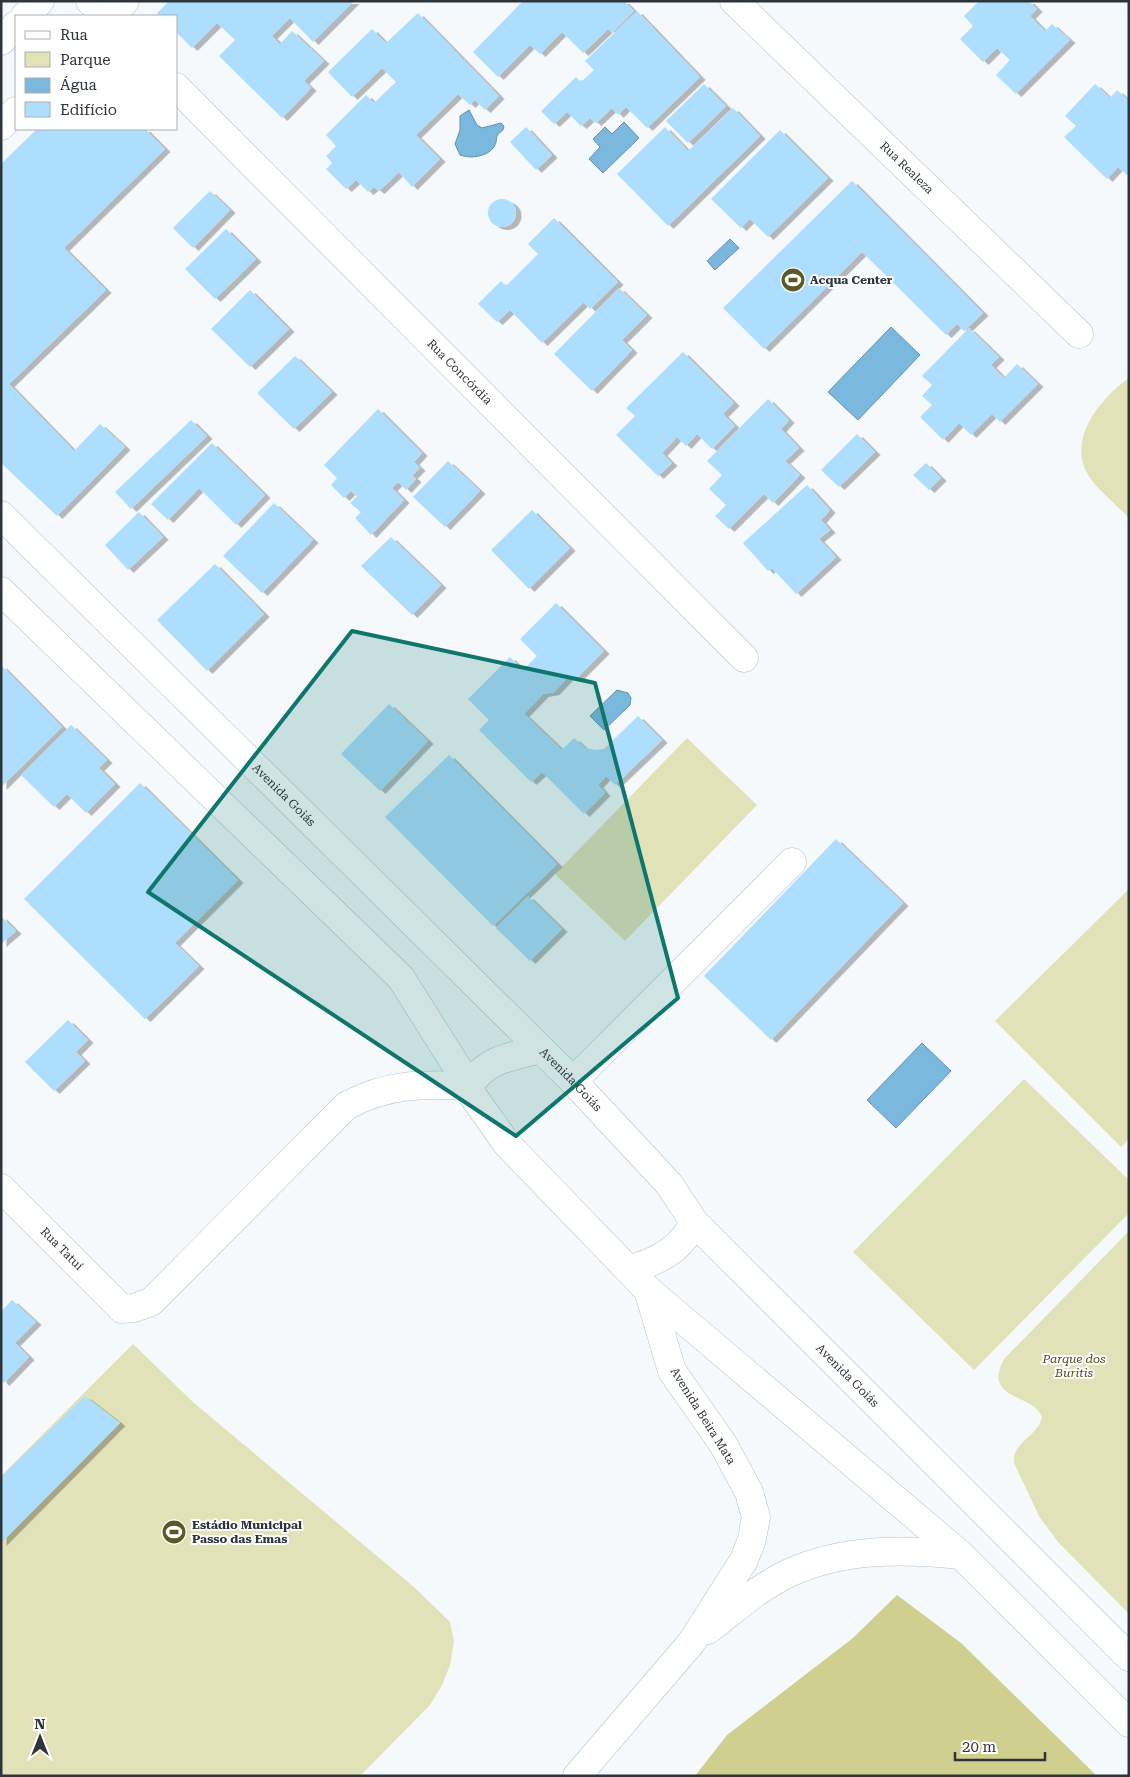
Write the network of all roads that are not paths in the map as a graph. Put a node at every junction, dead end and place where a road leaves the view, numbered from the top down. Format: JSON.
{"nodes":[{"id":1,"x":40,"y":1,"type":"edge"},
{"id":2,"x":90,"y":1,"type":"edge"},
{"id":3,"x":125,"y":1,"type":"edge"},
{"id":4,"x":734,"y":1,"type":"edge"},
{"id":5,"x":26,"y":15,"type":"edge"},
{"id":6,"x":105,"y":15,"type":"edge"},
{"id":7,"x":111,"y":15,"type":"edge"},
{"id":8,"x":15,"y":27,"type":"edge"},
{"id":9,"x":1,"y":41,"type":"edge"},
{"id":10,"x":178,"y":89,"type":"edge"},
{"id":11,"x":15,"y":112,"type":"edge"},
{"id":12,"x":1,"y":126,"type":"edge"},
{"id":13,"x":1079,"y":334,"type":"dead end"},
{"id":14,"x":1,"y":515,"type":"edge"},
{"id":15,"x":1,"y":591,"type":"edge"},
{"id":16,"x":744,"y":658,"type":"dead end"},
{"id":17,"x":792,"y":862,"type":"dead end"},
{"id":18,"x":541,"y":1049,"type":"junction"},
{"id":19,"x":573,"y":1081,"type":"junction"},
{"id":20,"x":469,"y":1086,"type":"junction"},
{"id":21,"x":1,"y":1188,"type":"edge"},
{"id":22,"x":694,"y":1222,"type":"junction"},
{"id":23,"x":630,"y":1269,"type":"junction"},
{"id":24,"x":648,"y":1290,"type":"junction"},
{"id":25,"x":961,"y":1555,"type":"junction"},
{"id":26,"x":691,"y":1643,"type":"junction"},
{"id":27,"x":1129,"y":1656,"type":"edge"},
{"id":28,"x":1129,"y":1723,"type":"edge"},
{"id":29,"x":576,"y":1776,"type":"edge"}],
"edges":[{"from":1,"to":5,"type":"main road"},
{"from":2,"to":6,"type":"main road"},
{"from":3,"to":7,"type":"main road"},
{"from":4,"to":13,"type":"main road","name":"Rua Realeza"},
{"from":8,"to":9,"type":"main road"},
{"from":10,"to":16,"type":"main road","name":"Rua Concórdia"},
{"from":11,"to":12,"type":"main road"},
{"from":14,"to":18,"type":"main road","name":"Avenida Goiás"},
{"from":15,"to":20,"type":"main road"},
{"from":17,"to":19,"type":"main road"},
{"from":18,"to":19,"type":"main road","name":"Avenida Goiás"},
{"from":18,"to":20,"type":"main road"},
{"from":19,"to":22,"type":"main road","name":"Avenida Goiás"},
{"from":20,"to":21,"type":"main road","name":"Rua Tatuí"},
{"from":20,"to":23,"type":"main road"},
{"from":22,"to":23,"type":"main road"},
{"from":22,"to":27,"type":"main road","name":"Avenida Goiás"},
{"from":23,"to":24,"type":"main road"},
{"from":24,"to":25,"type":"main road"},
{"from":24,"to":26,"type":"main road","name":"Avenida Beira Mata"},
{"from":25,"to":26,"type":"main road","name":"Avenida Beira Mata"},
{"from":25,"to":28,"type":"main road"},
{"from":26,"to":29,"type":"main road","name":"Avenida Beira Mata"}]}
